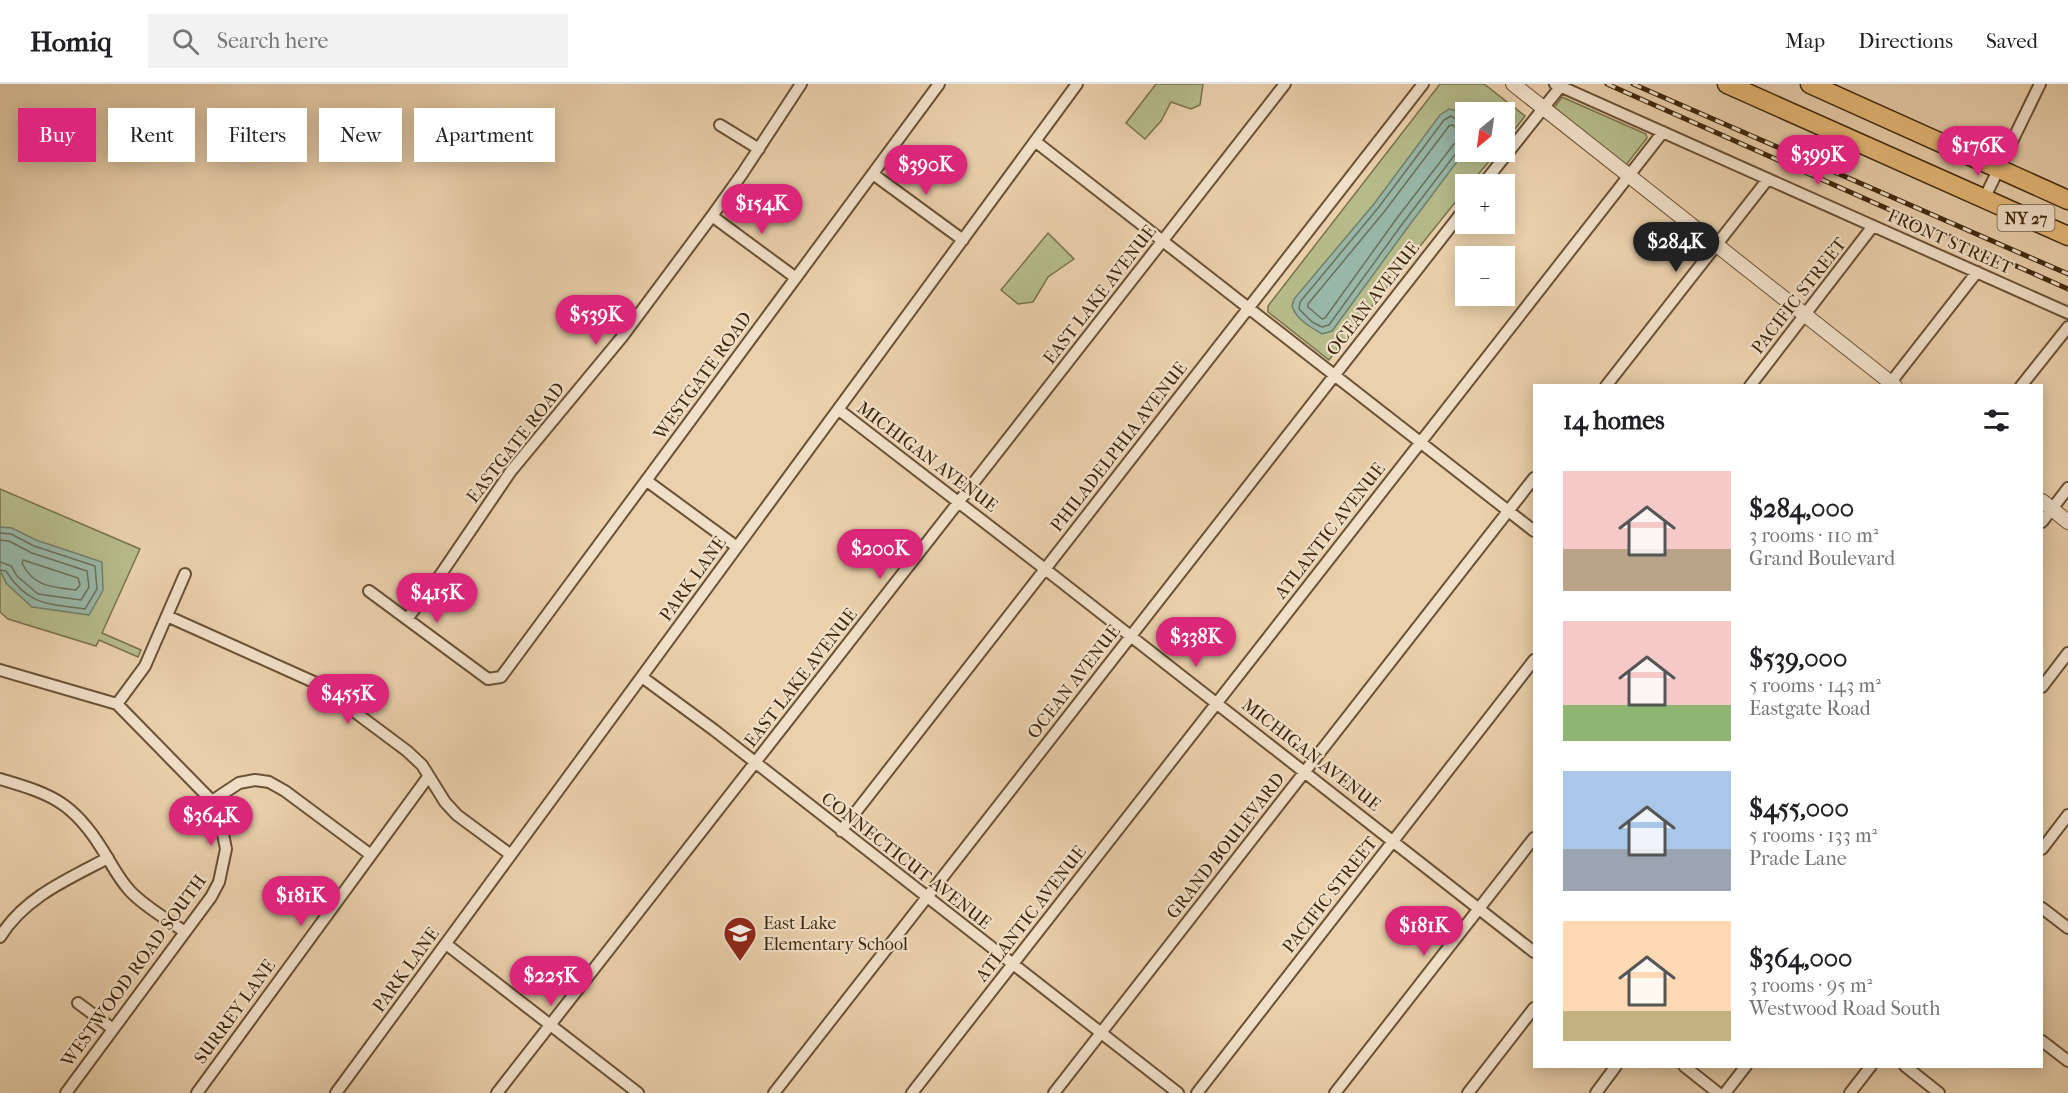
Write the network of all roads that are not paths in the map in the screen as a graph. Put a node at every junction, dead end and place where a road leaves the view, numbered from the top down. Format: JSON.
{"nodes":[{"id":1,"x":801,"y":84,"type":"edge"},
{"id":2,"x":939,"y":84,"type":"edge"},
{"id":3,"x":1077,"y":84,"type":"edge"},
{"id":4,"x":1285,"y":84,"type":"edge"},
{"id":5,"x":1423,"y":84,"type":"edge"},
{"id":6,"x":1513,"y":84,"type":"edge"},
{"id":7,"x":1728,"y":84,"type":"edge"},
{"id":8,"x":1735,"y":84,"type":"edge"},
{"id":9,"x":1810,"y":84,"type":"edge"},
{"id":10,"x":2040,"y":84,"type":"edge"},
{"id":11,"x":1558,"y":85,"type":"edge"},
{"id":12,"x":1751,"y":94,"type":"junction"},
{"id":13,"x":1543,"y":108,"type":"junction"},
{"id":14,"x":720,"y":125,"type":"dead end"},
{"id":15,"x":1663,"y":132,"type":"junction"},
{"id":16,"x":1036,"y":142,"type":"junction"},
{"id":17,"x":759,"y":149,"type":"junction"},
{"id":18,"x":1998,"y":168,"type":"junction"},
{"id":19,"x":873,"y":174,"type":"junction"},
{"id":20,"x":1491,"y":174,"type":"edge"},
{"id":21,"x":1629,"y":175,"type":"junction"},
{"id":22,"x":1768,"y":179,"type":"junction"},
{"id":23,"x":1984,"y":199,"type":"junction"},
{"id":24,"x":2068,"y":200,"type":"edge"},
{"id":25,"x":712,"y":216,"type":"junction"},
{"id":26,"x":1455,"y":221,"type":"edge"},
{"id":27,"x":1874,"y":226,"type":"junction"},
{"id":28,"x":2068,"y":237,"type":"edge"},
{"id":29,"x":963,"y":240,"type":"junction"},
{"id":30,"x":1163,"y":241,"type":"junction"},
{"id":31,"x":1716,"y":244,"type":"junction"},
{"id":32,"x":1977,"y":272,"type":"junction"},
{"id":33,"x":796,"y":278,"type":"junction"},
{"id":34,"x":1249,"y":307,"type":"junction"},
{"id":35,"x":2068,"y":313,"type":"edge"},
{"id":36,"x":1805,"y":315,"type":"junction"},
{"id":37,"x":2068,"y":327,"type":"edge"},
{"id":38,"x":1335,"y":375,"type":"junction"},
{"id":39,"x":1608,"y":384,"type":"edge"},
{"id":40,"x":1751,"y":384,"type":"edge"},
{"id":41,"x":1891,"y":384,"type":"edge"},
{"id":42,"x":2023,"y":384,"type":"edge"},
{"id":43,"x":838,"y":410,"type":"junction"},
{"id":44,"x":1421,"y":442,"type":"junction"},
{"id":45,"x":1533,"y":479,"type":"edge"},
{"id":46,"x":647,"y":481,"type":"junction"},
{"id":47,"x":2068,"y":488,"type":"edge"},
{"id":48,"x":959,"y":501,"type":"junction"},
{"id":49,"x":2047,"y":505,"type":"edge"},
{"id":50,"x":1509,"y":511,"type":"junction"},
{"id":51,"x":2068,"y":522,"type":"edge"},
{"id":52,"x":1533,"y":530,"type":"edge"},
{"id":53,"x":737,"y":547,"type":"junction"},
{"id":54,"x":1045,"y":569,"type":"junction"},
{"id":55,"x":185,"y":574,"type":"dead end"},
{"id":56,"x":369,"y":591,"type":"dead end"},
{"id":57,"x":167,"y":616,"type":"junction"},
{"id":58,"x":407,"y":619,"type":"junction"},
{"id":59,"x":1131,"y":636,"type":"junction"},
{"id":60,"x":2068,"y":652,"type":"edge"},
{"id":61,"x":1533,"y":661,"type":"edge"},
{"id":62,"x":0,"y":670,"type":"edge"},
{"id":63,"x":642,"y":677,"type":"junction"},
{"id":64,"x":2043,"y":686,"type":"edge"},
{"id":65,"x":1217,"y":703,"type":"junction"},
{"id":66,"x":117,"y":704,"type":"junction"},
{"id":67,"x":755,"y":763,"type":"junction"},
{"id":68,"x":1305,"y":772,"type":"junction"},
{"id":69,"x":428,"y":777,"type":"junction"},
{"id":70,"x":0,"y":779,"type":"edge"},
{"id":71,"x":212,"y":801,"type":"junction"},
{"id":72,"x":2068,"y":815,"type":"edge"},
{"id":73,"x":841,"y":831,"type":"junction"},
{"id":74,"x":1533,"y":839,"type":"edge"},
{"id":75,"x":1394,"y":841,"type":"junction"},
{"id":76,"x":2043,"y":848,"type":"edge"},
{"id":77,"x":371,"y":855,"type":"junction"},
{"id":78,"x":511,"y":855,"type":"junction"},
{"id":79,"x":108,"y":858,"type":"junction"},
{"id":80,"x":927,"y":898,"type":"junction"},
{"id":81,"x":1480,"y":908,"type":"junction"},
{"id":82,"x":2043,"y":909,"type":"edge"},
{"id":83,"x":2068,"y":928,"type":"edge"},
{"id":84,"x":185,"y":932,"type":"junction"},
{"id":85,"x":0,"y":937,"type":"edge"},
{"id":86,"x":446,"y":944,"type":"junction"},
{"id":87,"x":1533,"y":951,"type":"edge"},
{"id":88,"x":1012,"y":964,"type":"junction"},
{"id":89,"x":78,"y":1003,"type":"dead end"},
{"id":90,"x":1533,"y":1009,"type":"edge"},
{"id":91,"x":550,"y":1025,"type":"junction"},
{"id":92,"x":113,"y":1029,"type":"junction"},
{"id":93,"x":1101,"y":1033,"type":"junction"},
{"id":94,"x":2043,"y":1042,"type":"edge"},
{"id":95,"x":2068,"y":1061,"type":"edge"},
{"id":96,"x":1615,"y":1068,"type":"edge"},
{"id":97,"x":1687,"y":1068,"type":"edge"},
{"id":98,"x":1744,"y":1068,"type":"edge"},
{"id":99,"x":1869,"y":1068,"type":"edge"},
{"id":100,"x":1908,"y":1068,"type":"edge"},
{"id":101,"x":66,"y":1093,"type":"edge"},
{"id":102,"x":197,"y":1093,"type":"edge"},
{"id":103,"x":336,"y":1093,"type":"edge"},
{"id":104,"x":497,"y":1093,"type":"edge"},
{"id":105,"x":637,"y":1093,"type":"edge"},
{"id":106,"x":774,"y":1093,"type":"edge"},
{"id":107,"x":912,"y":1093,"type":"edge"},
{"id":108,"x":1054,"y":1093,"type":"edge"},
{"id":109,"x":1178,"y":1093,"type":"edge"},
{"id":110,"x":1197,"y":1093,"type":"edge"},
{"id":111,"x":1335,"y":1093,"type":"edge"},
{"id":112,"x":1468,"y":1093,"type":"edge"},
{"id":113,"x":1596,"y":1093,"type":"edge"},
{"id":114,"x":1718,"y":1093,"type":"edge"},
{"id":115,"x":1725,"y":1093,"type":"edge"},
{"id":116,"x":1850,"y":1093,"type":"edge"},
{"id":117,"x":1939,"y":1093,"type":"edge"}],
"edges":[{"from":1,"to":17,"type":"street","name":"EASTGATE ROAD"},
{"from":2,"to":19,"type":"street","name":"WESTGATE ROAD"},
{"from":3,"to":16,"type":"street","name":"PARK LANE"},
{"from":4,"to":30,"type":"street","name":"EAST LAKE AVENUE"},
{"from":5,"to":34,"type":"street","name":"PHILADELPHIA AVENUE"},
{"from":6,"to":13,"type":"street"},
{"from":7,"to":12,"type":"highway","number":"NY 27"},
{"from":8,"to":12,"type":"highway"},
{"from":9,"to":18,"type":"highway","number":"NY 27"},
{"from":10,"to":18,"type":"street"},
{"from":11,"to":13,"type":"street"},
{"from":11,"to":15,"type":"street","name":"FRONT STREET"},
{"from":12,"to":23,"type":"highway","number":"NY 27"},
{"from":13,"to":20,"type":"street"},
{"from":13,"to":21,"type":"street"},
{"from":14,"to":17,"type":"street"},
{"from":15,"to":21,"type":"street","name":"ATLANTIC AVENUE"},
{"from":15,"to":22,"type":"street","name":"FRONT STREET"},
{"from":16,"to":29,"type":"street","name":"PARK LANE"},
{"from":16,"to":30,"type":"street"},
{"from":17,"to":25,"type":"street","name":"EASTGATE ROAD"},
{"from":18,"to":23,"type":"street"},
{"from":18,"to":24,"type":"highway","number":"NY 27"},
{"from":19,"to":29,"type":"street"},
{"from":19,"to":33,"type":"street","name":"WESTGATE ROAD"},
{"from":21,"to":31,"type":"street"},
{"from":21,"to":44,"type":"street","name":"ATLANTIC AVENUE"},
{"from":22,"to":27,"type":"street","name":"FRONT STREET"},
{"from":22,"to":31,"type":"street"},
{"from":23,"to":28,"type":"highway","number":"NY 27"},
{"from":25,"to":33,"type":"street"},
{"from":25,"to":58,"type":"street","name":"EASTGATE ROAD"},
{"from":26,"to":38,"type":"street","name":"OCEAN AVENUE"},
{"from":27,"to":32,"type":"street","name":"FRONT STREET"},
{"from":27,"to":36,"type":"street","name":"PACIFIC STREET"},
{"from":29,"to":43,"type":"street","name":"PARK LANE"},
{"from":30,"to":34,"type":"street"},
{"from":30,"to":48,"type":"street","name":"EAST LAKE AVENUE"},
{"from":31,"to":36,"type":"street"},
{"from":31,"to":39,"type":"street"},
{"from":32,"to":35,"type":"street","name":"FRONT STREET"},
{"from":32,"to":41,"type":"street"},
{"from":33,"to":46,"type":"street","name":"WESTGATE ROAD"},
{"from":34,"to":38,"type":"street"},
{"from":34,"to":54,"type":"street","name":"PHILADELPHIA AVENUE"},
{"from":36,"to":40,"type":"street","name":"PACIFIC STREET"},
{"from":36,"to":41,"type":"street"},
{"from":37,"to":42,"type":"street"},
{"from":38,"to":44,"type":"street"},
{"from":38,"to":59,"type":"street","name":"OCEAN AVENUE"},
{"from":43,"to":48,"type":"street","name":"MICHIGAN AVENUE"},
{"from":43,"to":53,"type":"street","name":"PARK LANE"},
{"from":44,"to":50,"type":"street"},
{"from":44,"to":65,"type":"street","name":"ATLANTIC AVENUE"},
{"from":45,"to":50,"type":"street","name":"GRAND BOULEVARD"},
{"from":46,"to":53,"type":"street"},
{"from":46,"to":58,"type":"street","name":"WESTGATE ROAD"},
{"from":47,"to":49,"type":"street"},
{"from":48,"to":54,"type":"street","name":"MICHIGAN AVENUE"},
{"from":48,"to":67,"type":"street","name":"EAST LAKE AVENUE"},
{"from":49,"to":51,"type":"street"},
{"from":50,"to":52,"type":"street"},
{"from":50,"to":68,"type":"street","name":"GRAND BOULEVARD"},
{"from":53,"to":63,"type":"street","name":"PARK LANE"},
{"from":54,"to":59,"type":"street","name":"MICHIGAN AVENUE"},
{"from":54,"to":73,"type":"street","name":"PHILADELPHIA AVENUE"},
{"from":55,"to":57,"type":"street"},
{"from":56,"to":58,"type":"street"},
{"from":57,"to":66,"type":"street"},
{"from":57,"to":69,"type":"street"},
{"from":59,"to":65,"type":"street","name":"MICHIGAN AVENUE"},
{"from":59,"to":80,"type":"street","name":"OCEAN AVENUE"},
{"from":60,"to":64,"type":"street"},
{"from":61,"to":75,"type":"street","name":"PACIFIC STREET"},
{"from":62,"to":66,"type":"street","name":"WESTWOOD ROAD SOUTH"},
{"from":63,"to":67,"type":"street","name":"CONNECTICUT AVENUE"},
{"from":63,"to":78,"type":"street","name":"PARK LANE"},
{"from":65,"to":68,"type":"street","name":"MICHIGAN AVENUE"},
{"from":65,"to":88,"type":"street","name":"ATLANTIC AVENUE"},
{"from":66,"to":71,"type":"street","name":"WESTWOOD ROAD SOUTH"},
{"from":67,"to":73,"type":"street","name":"CONNECTICUT AVENUE"},
{"from":67,"to":91,"type":"street","name":"EAST LAKE AVENUE"},
{"from":68,"to":75,"type":"street","name":"MICHIGAN AVENUE"},
{"from":68,"to":93,"type":"street","name":"GRAND BOULEVARD"},
{"from":69,"to":77,"type":"street","name":"SURREY LANE"},
{"from":69,"to":78,"type":"street"},
{"from":70,"to":79,"type":"street"},
{"from":71,"to":77,"type":"street"},
{"from":71,"to":84,"type":"street","name":"WESTWOOD ROAD SOUTH"},
{"from":72,"to":76,"type":"street"},
{"from":73,"to":80,"type":"street","name":"CONNECTICUT AVENUE"},
{"from":74,"to":81,"type":"street"},
{"from":75,"to":81,"type":"street","name":"MICHIGAN AVENUE"},
{"from":75,"to":110,"type":"street","name":"PACIFIC STREET"},
{"from":77,"to":102,"type":"street","name":"SURREY LANE"},
{"from":78,"to":86,"type":"street","name":"PARK LANE"},
{"from":79,"to":84,"type":"street"},
{"from":79,"to":85,"type":"street"},
{"from":80,"to":88,"type":"street","name":"CONNECTICUT AVENUE"},
{"from":80,"to":106,"type":"street","name":"OCEAN AVENUE"},
{"from":81,"to":87,"type":"street","name":"MICHIGAN AVENUE"},
{"from":81,"to":111,"type":"street"},
{"from":82,"to":83,"type":"street"},
{"from":84,"to":92,"type":"street","name":"WESTWOOD ROAD SOUTH"},
{"from":86,"to":91,"type":"street"},
{"from":86,"to":103,"type":"street","name":"PARK LANE"},
{"from":88,"to":93,"type":"street","name":"CONNECTICUT AVENUE"},
{"from":88,"to":107,"type":"street","name":"ATLANTIC AVENUE"},
{"from":89,"to":92,"type":"street"},
{"from":90,"to":112,"type":"street"},
{"from":91,"to":104,"type":"street","name":"EAST LAKE AVENUE"},
{"from":91,"to":105,"type":"street"},
{"from":92,"to":101,"type":"street","name":"WESTWOOD ROAD SOUTH"},
{"from":93,"to":108,"type":"street","name":"GRAND BOULEVARD"},
{"from":93,"to":109,"type":"street","name":"CONNECTICUT AVENUE"},
{"from":94,"to":95,"type":"street"},
{"from":96,"to":113,"type":"street"},
{"from":97,"to":114,"type":"street"},
{"from":98,"to":115,"type":"street"},
{"from":99,"to":116,"type":"street"},
{"from":100,"to":117,"type":"street"}]}
